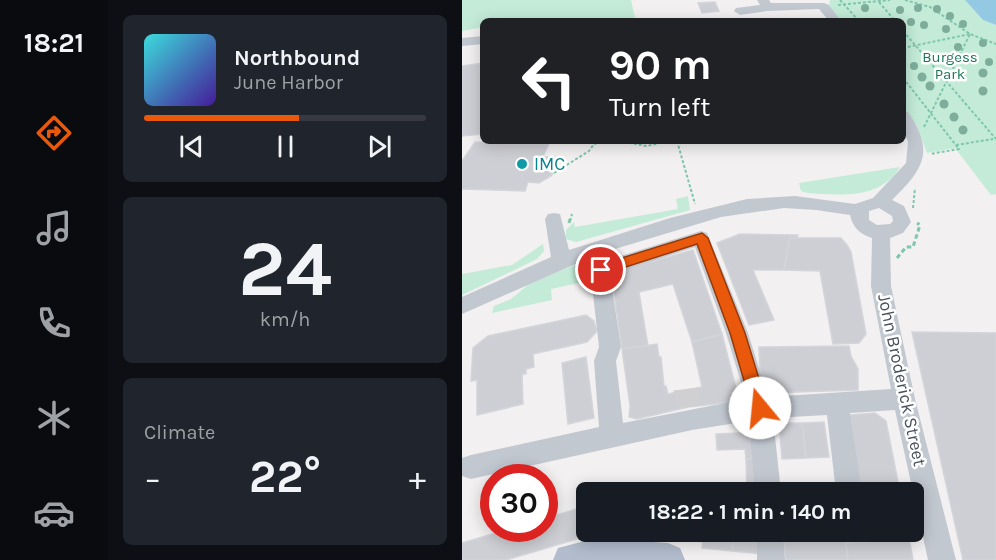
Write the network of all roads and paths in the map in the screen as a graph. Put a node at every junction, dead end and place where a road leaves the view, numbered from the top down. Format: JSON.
{"nodes":[{"id":1,"x":840,"y":0,"type":"edge"},
{"id":2,"x":890,"y":0,"type":"edge"},
{"id":3,"x":905,"y":0,"type":"edge"},
{"id":4,"x":878,"y":1,"type":"edge"},
{"id":5,"x":926,"y":1,"type":"edge"},
{"id":6,"x":765,"y":4,"type":"edge"},
{"id":7,"x":847,"y":5,"type":"junction"},
{"id":8,"x":825,"y":7,"type":"junction"},
{"id":9,"x":930,"y":7,"type":"junction"},
{"id":10,"x":740,"y":11,"type":"dead end"},
{"id":11,"x":834,"y":18,"type":"edge"},
{"id":12,"x":857,"y":18,"type":"edge"},
{"id":13,"x":892,"y":18,"type":"edge"},
{"id":14,"x":906,"y":34,"type":"edge"},
{"id":15,"x":970,"y":34,"type":"junction"},
{"id":16,"x":480,"y":40,"type":"edge"},
{"id":17,"x":462,"y":42,"type":"edge"},
{"id":18,"x":996,"y":44,"type":"edge"},
{"id":19,"x":915,"y":45,"type":"junction"},
{"id":20,"x":906,"y":47,"type":"edge"},
{"id":21,"x":906,"y":82,"type":"edge"},
{"id":22,"x":946,"y":83,"type":"junction"},
{"id":23,"x":931,"y":114,"type":"junction"},
{"id":24,"x":906,"y":120,"type":"edge"},
{"id":25,"x":917,"y":139,"type":"junction"},
{"id":26,"x":995,"y":139,"type":"edge"},
{"id":27,"x":594,"y":144,"type":"edge"},
{"id":28,"x":636,"y":144,"type":"edge"},
{"id":29,"x":655,"y":144,"type":"edge"},
{"id":30,"x":678,"y":144,"type":"edge"},
{"id":31,"x":956,"y":145,"type":"junction"},
{"id":32,"x":924,"y":155,"type":"dead end"},
{"id":33,"x":554,"y":172,"type":"dead end"},
{"id":34,"x":911,"y":182,"type":"junction"},
{"id":35,"x":879,"y":202,"type":"junction"},
{"id":36,"x":859,"y":211,"type":"junction"},
{"id":37,"x":899,"y":212,"type":"junction"},
{"id":38,"x":699,"y":217,"type":"junction"},
{"id":39,"x":554,"y":219,"type":"dead end"},
{"id":40,"x":881,"y":233,"type":"junction"},
{"id":41,"x":917,"y":233,"type":"dead end"},
{"id":42,"x":596,"y":247,"type":"junction"},
{"id":43,"x":561,"y":260,"type":"junction"},
{"id":44,"x":601,"y":270,"type":"junction"},
{"id":45,"x":462,"y":306,"type":"edge"},
{"id":46,"x":904,"y":399,"type":"junction"},
{"id":47,"x":837,"y":402,"type":"junction"},
{"id":48,"x":760,"y":408,"type":"junction"},
{"id":49,"x":612,"y":436,"type":"junction"},
{"id":50,"x":471,"y":466,"type":"dead end"},
{"id":51,"x":767,"y":482,"type":"edge"},
{"id":52,"x":848,"y":482,"type":"edge"},
{"id":53,"x":770,"y":542,"type":"edge"},
{"id":54,"x":570,"y":560,"type":"edge"},
{"id":55,"x":668,"y":560,"type":"edge"},
{"id":56,"x":771,"y":560,"type":"edge"},
{"id":57,"x":942,"y":560,"type":"edge"}],
"edges":[{"from":1,"to":7,"type":"path"},
{"from":2,"to":4,"type":"path"},
{"from":3,"to":9,"type":"path"},
{"from":4,"to":7,"type":"path"},
{"from":4,"to":13,"type":"path"},
{"from":5,"to":9,"type":"path"},
{"from":6,"to":8,"type":"street"},
{"from":6,"to":10,"type":"street"},
{"from":7,"to":8,"type":"path"},
{"from":7,"to":12,"type":"path"},
{"from":8,"to":11,"type":"street"},
{"from":9,"to":15,"type":"path"},
{"from":14,"to":19,"type":"path"},
{"from":15,"to":18,"type":"path"},
{"from":15,"to":19,"type":"path"},
{"from":15,"to":22,"type":"path"},
{"from":16,"to":17,"type":"street"},
{"from":19,"to":20,"type":"path"},
{"from":19,"to":22,"type":"path"},
{"from":21,"to":23,"type":"path"},
{"from":22,"to":23,"type":"path"},
{"from":22,"to":26,"type":"path"},
{"from":23,"to":25,"type":"path"},
{"from":23,"to":31,"type":"path"},
{"from":24,"to":25,"type":"street"},
{"from":25,"to":34,"type":"street"},
{"from":26,"to":31,"type":"path"},
{"from":27,"to":33,"type":"path"},
{"from":28,"to":29,"type":"path"},
{"from":30,"to":38,"type":"path"},
{"from":31,"to":32,"type":"path"},
{"from":34,"to":35,"type":"street"},
{"from":34,"to":37,"type":"street"},
{"from":34,"to":41,"type":"path"},
{"from":35,"to":36,"type":"street"},
{"from":35,"to":37,"type":"street"},
{"from":36,"to":38,"type":"street"},
{"from":36,"to":40,"type":"street"},
{"from":37,"to":40,"type":"street"},
{"from":38,"to":42,"type":"street"},
{"from":39,"to":43,"type":"street"},
{"from":40,"to":46,"type":"street","name":"John Broderick Street"},
{"from":42,"to":43,"type":"street"},
{"from":42,"to":44,"type":"street"},
{"from":43,"to":45,"type":"street"},
{"from":44,"to":48,"type":"street"},
{"from":44,"to":49,"type":"street"},
{"from":46,"to":47,"type":"street"},
{"from":46,"to":57,"type":"street","name":"John Broderick Street"},
{"from":47,"to":48,"type":"street"},
{"from":47,"to":52,"type":"street"},
{"from":48,"to":49,"type":"street"},
{"from":48,"to":51,"type":"street"},
{"from":49,"to":50,"type":"street"},
{"from":53,"to":56,"type":"street"},
{"from":54,"to":55,"type":"main road"}]}
